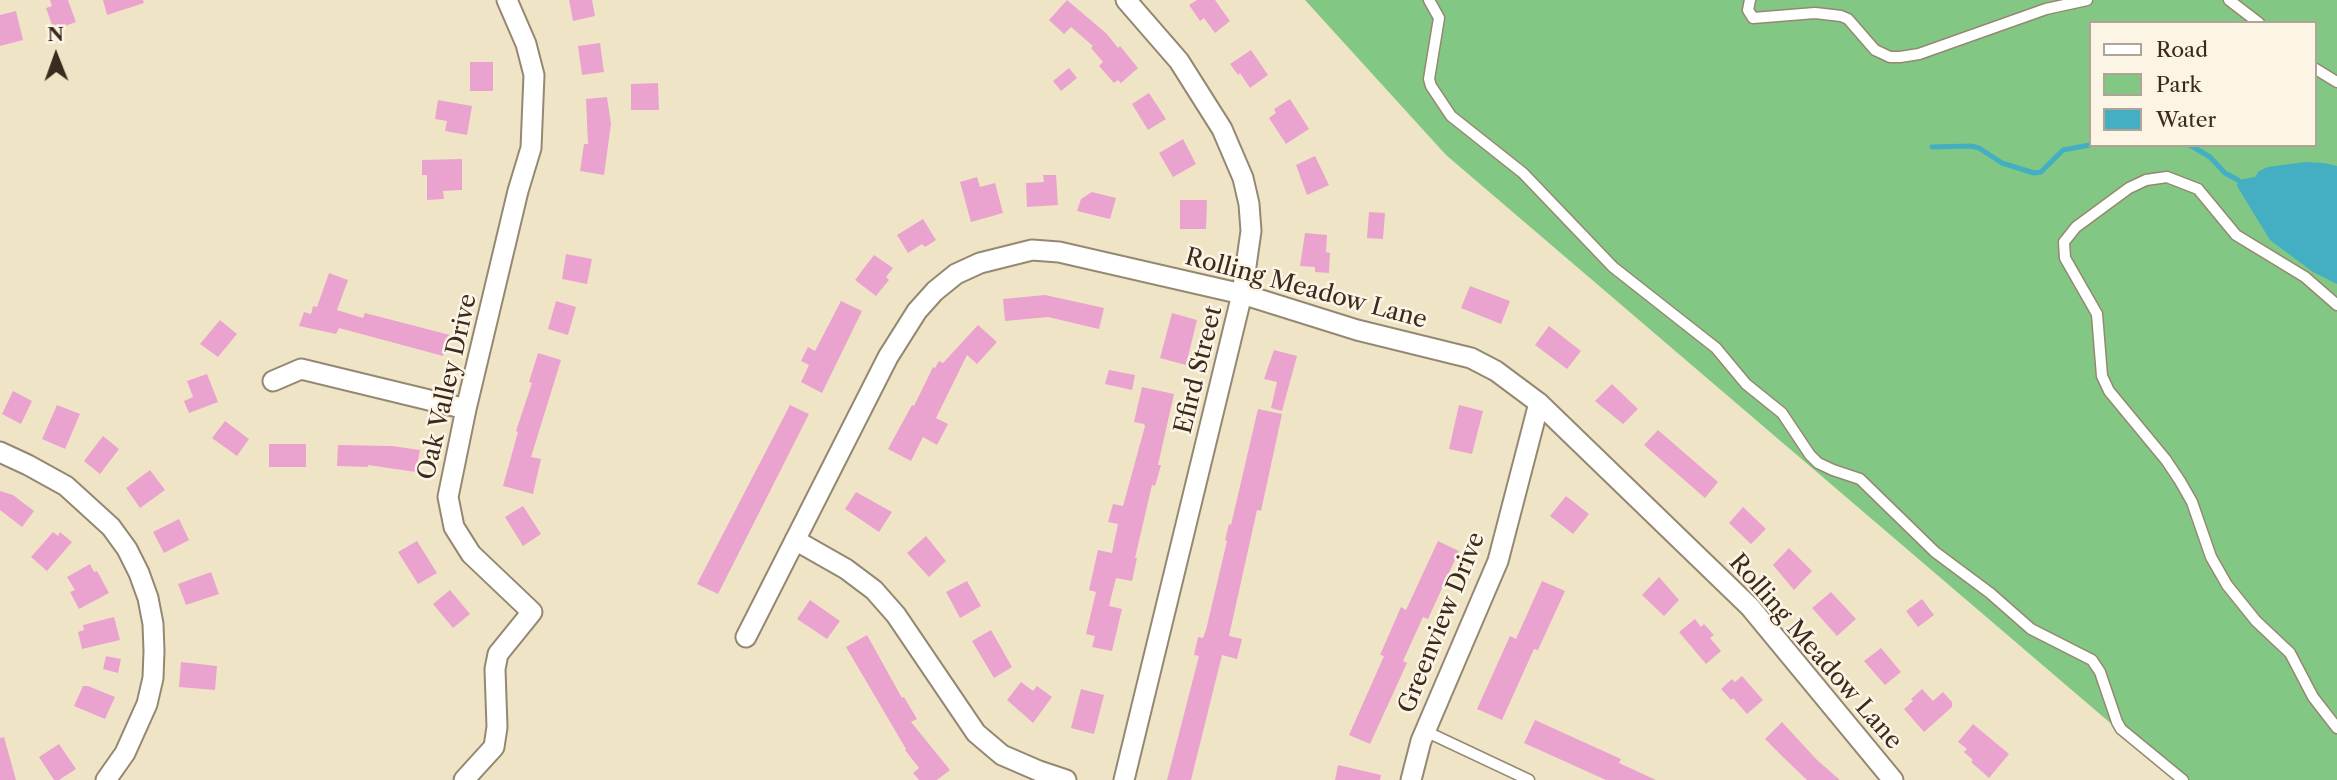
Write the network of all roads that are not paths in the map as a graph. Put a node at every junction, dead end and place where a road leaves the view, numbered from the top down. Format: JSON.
{"nodes":[{"id":1,"x":507,"y":0,"type":"edge"},
{"id":2,"x":1126,"y":0,"type":"edge"},
{"id":3,"x":1429,"y":0,"type":"edge"},
{"id":4,"x":1750,"y":0,"type":"edge"},
{"id":5,"x":2087,"y":0,"type":"edge"},
{"id":6,"x":2230,"y":0,"type":"edge"},
{"id":7,"x":2256,"y":21,"type":"edge"},
{"id":8,"x":2316,"y":69,"type":"edge"},
{"id":9,"x":2337,"y":82,"type":"edge"},
{"id":10,"x":1242,"y":294,"type":"junction"},
{"id":11,"x":2337,"y":305,"type":"edge"},
{"id":12,"x":273,"y":381,"type":"dead end"},
{"id":13,"x":1539,"y":403,"type":"junction"},
{"id":14,"x":466,"y":409,"type":"junction"},
{"id":15,"x":0,"y":452,"type":"edge"},
{"id":16,"x":795,"y":540,"type":"junction"},
{"id":17,"x":746,"y":637,"type":"dead end"},
{"id":18,"x":2337,"y":728,"type":"edge"},
{"id":19,"x":1425,"y":731,"type":"junction"},
{"id":20,"x":106,"y":780,"type":"edge"},
{"id":21,"x":464,"y":780,"type":"edge"},
{"id":22,"x":1066,"y":780,"type":"edge"},
{"id":23,"x":1124,"y":780,"type":"edge"},
{"id":24,"x":1411,"y":780,"type":"edge"},
{"id":25,"x":1530,"y":780,"type":"edge"},
{"id":26,"x":1893,"y":780,"type":"edge"},
{"id":27,"x":2183,"y":780,"type":"edge"}],
"edges":[{"from":1,"to":14,"type":"street","name":"Oak Valley Drive"},
{"from":2,"to":10,"type":"street","name":"Efird Street"},
{"from":3,"to":27,"type":"lane"},
{"from":4,"to":5,"type":"lane"},
{"from":6,"to":7,"type":"lane"},
{"from":8,"to":9,"type":"lane"},
{"from":10,"to":13,"type":"street","name":"Rolling Meadow Lane"},
{"from":10,"to":16,"type":"street","name":"Rolling Meadow Lane"},
{"from":10,"to":23,"type":"street","name":"Efird Street"},
{"from":11,"to":18,"type":"lane"},
{"from":12,"to":14,"type":"street"},
{"from":13,"to":19,"type":"street","name":"Greenview Drive"},
{"from":13,"to":26,"type":"street","name":"Rolling Meadow Lane"},
{"from":14,"to":21,"type":"street","name":"Oak Valley Drive"},
{"from":15,"to":20,"type":"street"},
{"from":16,"to":17,"type":"street","name":"Rolling Meadow Lane"},
{"from":16,"to":22,"type":"street"},
{"from":19,"to":24,"type":"street","name":"Greenview Drive"},
{"from":19,"to":25,"type":"lane"}]}
